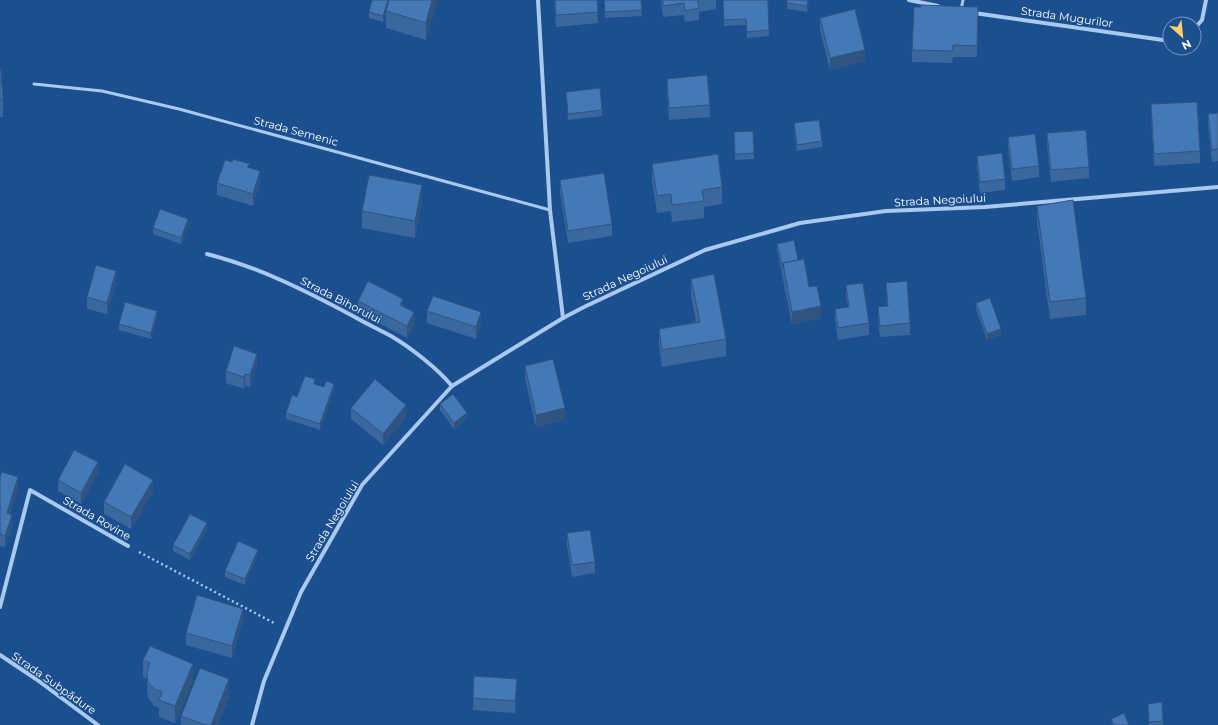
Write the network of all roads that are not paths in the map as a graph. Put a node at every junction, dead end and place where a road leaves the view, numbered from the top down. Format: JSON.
{"nodes":[{"id":1,"x":538,"y":0,"type":"edge"},
{"id":2,"x":909,"y":0,"type":"edge"},
{"id":3,"x":963,"y":0,"type":"edge"},
{"id":4,"x":1206,"y":0,"type":"edge"},
{"id":5,"x":946,"y":8,"type":"edge"},
{"id":6,"x":954,"y":10,"type":"edge"},
{"id":7,"x":961,"y":11,"type":"junction"},
{"id":8,"x":1202,"y":20,"type":"edge"},
{"id":9,"x":1162,"y":40,"type":"edge"},
{"id":10,"x":34,"y":84,"type":"dead end"},
{"id":11,"x":1218,"y":187,"type":"edge"},
{"id":12,"x":550,"y":210,"type":"junction"},
{"id":13,"x":207,"y":254,"type":"dead end"},
{"id":14,"x":562,"y":318,"type":"junction"},
{"id":15,"x":452,"y":386,"type":"junction"},
{"id":16,"x":128,"y":546,"type":"road end"},
{"id":17,"x":0,"y":607,"type":"edge"},
{"id":18,"x":0,"y":655,"type":"edge"},
{"id":19,"x":98,"y":725,"type":"edge"},
{"id":20,"x":252,"y":725,"type":"edge"}],
"edges":[{"from":1,"to":12,"type":"street"},
{"from":2,"to":5,"type":"street"},
{"from":3,"to":7,"type":"lane"},
{"from":4,"to":8,"type":"street"},
{"from":6,"to":7,"type":"street","name":"Strada Mugurilor"},
{"from":7,"to":9,"type":"street","name":"Strada Mugurilor"},
{"from":10,"to":12,"type":"lane","name":"Strada Semenic"},
{"from":11,"to":14,"type":"street","name":"Strada Negoiului"},
{"from":12,"to":14,"type":"street"},
{"from":13,"to":15,"type":"street","name":"Strada Bihorului"},
{"from":14,"to":15,"type":"street","name":"Strada Negoiului"},
{"from":15,"to":20,"type":"street","name":"Strada Negoiului"},
{"from":16,"to":17,"type":"street","name":"Strada Rovine"},
{"from":18,"to":19,"type":"street","name":"Strada Subpădure"}]}
